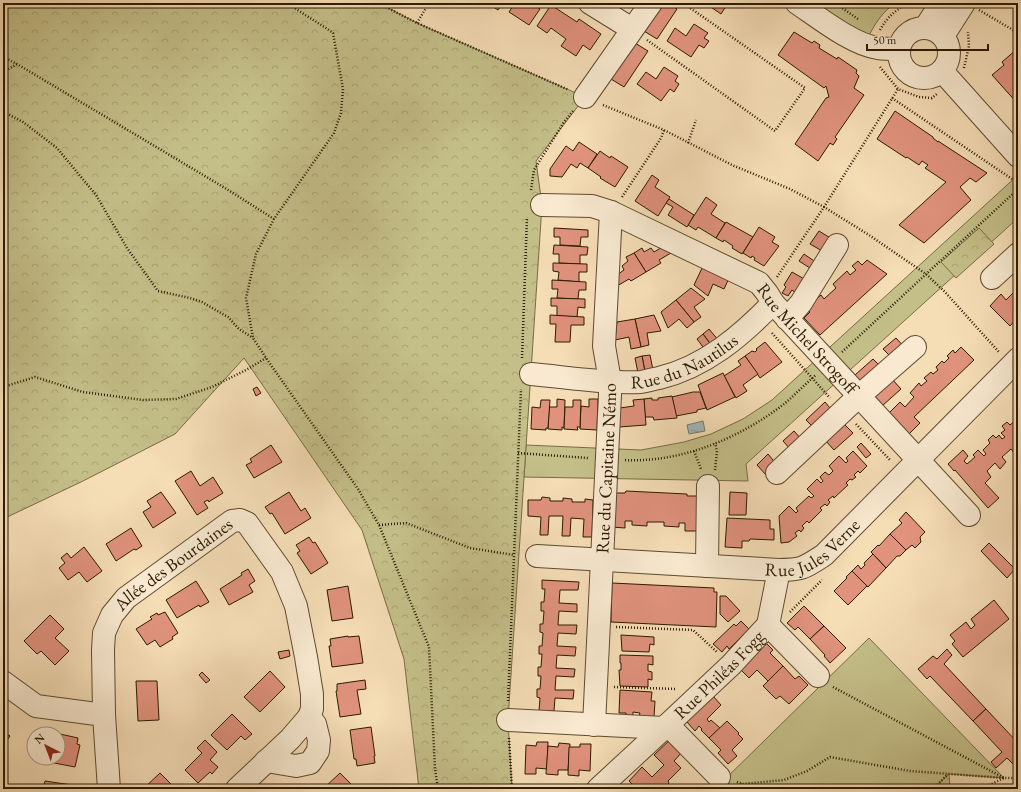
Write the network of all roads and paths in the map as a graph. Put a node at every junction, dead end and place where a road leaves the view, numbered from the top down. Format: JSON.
{"nodes":[{"id":1,"x":288,"y":3,"type":"edge"},
{"id":2,"x":378,"y":3,"type":"edge"},
{"id":3,"x":429,"y":3,"type":"edge"},
{"id":4,"x":590,"y":3,"type":"edge"},
{"id":5,"x":651,"y":3,"type":"edge"},
{"id":6,"x":683,"y":3,"type":"edge"},
{"id":7,"x":797,"y":3,"type":"edge"},
{"id":8,"x":908,"y":3,"type":"edge"},
{"id":9,"x":941,"y":3,"type":"edge"},
{"id":10,"x":969,"y":5,"type":"edge"},
{"id":11,"x":417,"y":23,"type":"junction"},
{"id":12,"x":632,"y":30,"type":"junction"},
{"id":13,"x":934,"y":32,"type":"junction"},
{"id":14,"x":1018,"y":33,"type":"edge"},
{"id":15,"x":878,"y":48,"type":"junction"},
{"id":16,"x":899,"y":49,"type":"junction"},
{"id":17,"x":3,"y":57,"type":"edge"},
{"id":18,"x":17,"y":64,"type":"junction"},
{"id":19,"x":942,"y":71,"type":"junction"},
{"id":20,"x":3,"y":79,"type":"edge"},
{"id":21,"x":898,"y":89,"type":"dead end"},
{"id":22,"x":585,"y":97,"type":"junction"},
{"id":23,"x":892,"y":98,"type":"junction"},
{"id":24,"x":3,"y":109,"type":"edge"},
{"id":25,"x":696,"y":120,"type":"dead end"},
{"id":26,"x":664,"y":130,"type":"junction"},
{"id":27,"x":688,"y":143,"type":"junction"},
{"id":28,"x":1018,"y":156,"type":"edge"},
{"id":29,"x":1018,"y":184,"type":"edge"},
{"id":30,"x":533,"y":203,"type":"junction"},
{"id":31,"x":824,"y":207,"type":"junction"},
{"id":32,"x":611,"y":212,"type":"junction"},
{"id":33,"x":274,"y":219,"type":"junction"},
{"id":34,"x":837,"y":245,"type":"dead end"},
{"id":35,"x":1018,"y":254,"type":"edge"},
{"id":36,"x":992,"y":278,"type":"dead end"},
{"id":37,"x":770,"y":298,"type":"junction"},
{"id":38,"x":787,"y":319,"type":"junction"},
{"id":39,"x":253,"y":338,"type":"junction"},
{"id":40,"x":915,"y":348,"type":"dead end"},
{"id":41,"x":266,"y":358,"type":"junction"},
{"id":42,"x":1015,"y":362,"type":"edge"},
{"id":43,"x":525,"y":372,"type":"junction"},
{"id":44,"x":610,"y":381,"type":"junction"},
{"id":45,"x":3,"y":387,"type":"edge"},
{"id":46,"x":859,"y":396,"type":"junction"},
{"id":47,"x":715,"y":443,"type":"dead end"},
{"id":48,"x":518,"y":453,"type":"junction"},
{"id":49,"x":607,"y":459,"type":"junction"},
{"id":50,"x":917,"y":460,"type":"junction"},
{"id":51,"x":777,"y":473,"type":"dead end"},
{"id":52,"x":708,"y":486,"type":"joint"},
{"id":53,"x":969,"y":515,"type":"dead end"},
{"id":54,"x":379,"y":525,"type":"junction"},
{"id":55,"x":514,"y":555,"type":"junction"},
{"id":56,"x":537,"y":556,"type":"dead end"},
{"id":57,"x":602,"y":560,"type":"junction"},
{"id":58,"x":707,"y":566,"type":"junction"},
{"id":59,"x":778,"y":570,"type":"junction"},
{"id":60,"x":768,"y":625,"type":"junction"},
{"id":61,"x":598,"y":626,"type":"junction"},
{"id":62,"x":731,"y":665,"type":"junction"},
{"id":63,"x":818,"y":676,"type":"joint"},
{"id":64,"x":3,"y":682,"type":"edge"},
{"id":65,"x":595,"y":687,"type":"junction"},
{"id":66,"x":691,"y":702,"type":"junction"},
{"id":67,"x":104,"y":715,"type":"junction"},
{"id":68,"x":309,"y":717,"type":"junction"},
{"id":69,"x":508,"y":720,"type":"junction"},
{"id":70,"x":594,"y":725,"type":"junction"},
{"id":71,"x":666,"y":727,"type":"junction"},
{"id":72,"x":266,"y":761,"type":"junction"},
{"id":73,"x":949,"y":774,"type":"junction"},
{"id":74,"x":1018,"y":776,"type":"edge"},
{"id":75,"x":719,"y":777,"type":"joint"},
{"id":76,"x":1004,"y":778,"type":"junction"},
{"id":77,"x":743,"y":784,"type":"junction"},
{"id":78,"x":110,"y":789,"type":"edge"},
{"id":79,"x":237,"y":789,"type":"edge"},
{"id":80,"x":438,"y":789,"type":"edge"},
{"id":81,"x":512,"y":789,"type":"edge"},
{"id":82,"x":598,"y":789,"type":"edge"},
{"id":83,"x":738,"y":789,"type":"edge"},
{"id":84,"x":933,"y":789,"type":"edge"},
{"id":85,"x":981,"y":789,"type":"edge"}],
"edges":[{"from":1,"to":33,"type":"path"},
{"from":2,"to":11,"type":"path"},
{"from":3,"to":11,"type":"path"},
{"from":4,"to":12,"type":"street"},
{"from":5,"to":12,"type":"street"},
{"from":6,"to":12,"type":"path"},
{"from":7,"to":15,"type":"street"},
{"from":8,"to":15,"type":"path"},
{"from":9,"to":13,"type":"street"},
{"from":10,"to":13,"type":"street"},
{"from":10,"to":14,"type":"path"},
{"from":11,"to":22,"type":"path"},
{"from":12,"to":22,"type":"street"},
{"from":13,"to":16,"type":"street"},
{"from":13,"to":19,"type":"street"},
{"from":15,"to":16,"type":"street"},
{"from":16,"to":19,"type":"street"},
{"from":17,"to":18,"type":"path"},
{"from":18,"to":20,"type":"path"},
{"from":18,"to":33,"type":"path"},
{"from":19,"to":28,"type":"street"},
{"from":21,"to":23,"type":"path"},
{"from":22,"to":26,"type":"path"},
{"from":22,"to":30,"type":"path"},
{"from":23,"to":29,"type":"path"},
{"from":23,"to":31,"type":"path"},
{"from":24,"to":39,"type":"path"},
{"from":25,"to":27,"type":"path"},
{"from":26,"to":27,"type":"path"},
{"from":26,"to":32,"type":"path"},
{"from":27,"to":31,"type":"path"},
{"from":30,"to":32,"type":"street","name":"Rue Michel Strogoff"},
{"from":30,"to":43,"type":"path"},
{"from":31,"to":37,"type":"path"},
{"from":31,"to":42,"type":"path"},
{"from":32,"to":37,"type":"street","name":"Rue Michel Strogoff"},
{"from":32,"to":44,"type":"street","name":"Rue du Capitaine Némo"},
{"from":33,"to":39,"type":"path"},
{"from":34,"to":38,"type":"street"},
{"from":35,"to":36,"type":"street"},
{"from":37,"to":38,"type":"street","name":"Rue Michel Strogoff"},
{"from":37,"to":44,"type":"street","name":"Rue du Nautilus"},
{"from":38,"to":46,"type":"street","name":"Rue Michel Strogoff"},
{"from":39,"to":41,"type":"path"},
{"from":40,"to":46,"type":"street"},
{"from":41,"to":45,"type":"path"},
{"from":41,"to":54,"type":"path"},
{"from":42,"to":50,"type":"street","name":"Rue Jules Verne"},
{"from":43,"to":44,"type":"street","name":"Rue du Nautilus"},
{"from":43,"to":48,"type":"path"},
{"from":44,"to":49,"type":"street","name":"Rue du Capitaine Némo"},
{"from":46,"to":50,"type":"street","name":"Rue Michel Strogoff"},
{"from":46,"to":51,"type":"street"},
{"from":47,"to":52,"type":"path"},
{"from":48,"to":49,"type":"path"},
{"from":48,"to":55,"type":"path"},
{"from":49,"to":57,"type":"street","name":"Rue du Capitaine Némo"},
{"from":50,"to":53,"type":"street","name":"Rue Michel Strogoff"},
{"from":50,"to":59,"type":"street","name":"Rue Jules Verne"},
{"from":52,"to":58,"type":"street"},
{"from":54,"to":55,"type":"path"},
{"from":54,"to":80,"type":"path"},
{"from":55,"to":69,"type":"path"},
{"from":56,"to":57,"type":"street","name":"Rue Jules Verne"},
{"from":57,"to":58,"type":"street","name":"Rue Jules Verne"},
{"from":57,"to":61,"type":"street","name":"Rue du Capitaine Némo"},
{"from":58,"to":59,"type":"street","name":"Rue Jules Verne"},
{"from":59,"to":60,"type":"street","name":"Rue Philéas Fogg"},
{"from":60,"to":62,"type":"street","name":"Rue Philéas Fogg"},
{"from":60,"to":63,"type":"street"},
{"from":61,"to":62,"type":"path"},
{"from":61,"to":65,"type":"street","name":"Rue du Capitaine Némo"},
{"from":62,"to":66,"type":"street","name":"Rue Philéas Fogg"},
{"from":63,"to":76,"type":"path"},
{"from":64,"to":67,"type":"street"},
{"from":65,"to":66,"type":"path"},
{"from":65,"to":70,"type":"street","name":"Rue du Capitaine Némo"},
{"from":66,"to":71,"type":"street","name":"Rue Philéas Fogg"},
{"from":67,"to":68,"type":"street","name":"Allée des Bourdaines"},
{"from":67,"to":78,"type":"street","name":"Allée des Bourdaines"},
{"from":68,"to":72,"type":"street"},
{"from":68,"to":72,"type":"street"},
{"from":69,"to":70,"type":"street","name":"Rue Philéas Fogg"},
{"from":69,"to":81,"type":"path"},
{"from":70,"to":71,"type":"street","name":"Rue Philéas Fogg"},
{"from":71,"to":75,"type":"street"},
{"from":71,"to":82,"type":"street","name":"Rue Philéas Fogg"},
{"from":72,"to":79,"type":"street"},
{"from":73,"to":76,"type":"path"},
{"from":73,"to":77,"type":"path"},
{"from":73,"to":84,"type":"path"},
{"from":74,"to":76,"type":"path"},
{"from":75,"to":77,"type":"path"},
{"from":76,"to":85,"type":"path"},
{"from":77,"to":83,"type":"path"}]}
